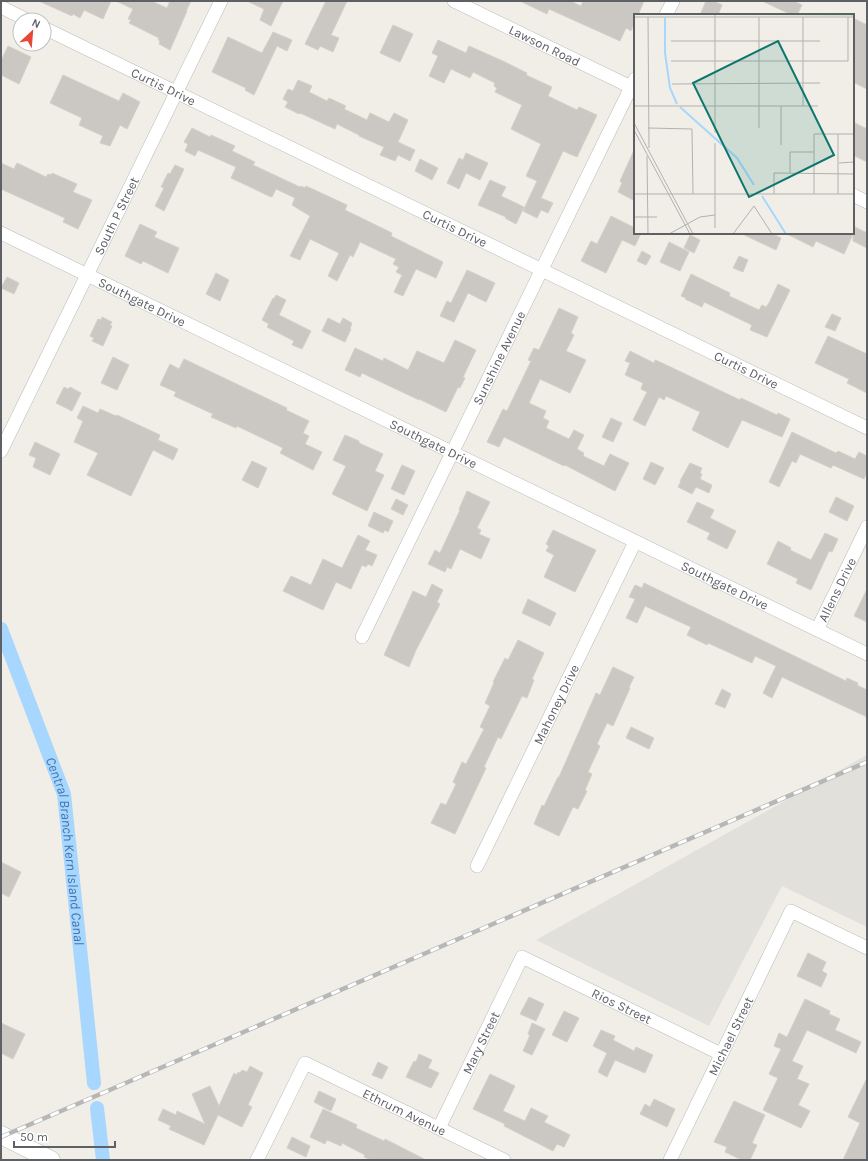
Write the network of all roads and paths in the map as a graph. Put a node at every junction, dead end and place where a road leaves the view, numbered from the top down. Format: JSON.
{"nodes":[{"id":1,"x":221,"y":1,"type":"edge"},
{"id":2,"x":454,"y":1,"type":"edge"},
{"id":3,"x":673,"y":1,"type":"edge"},
{"id":4,"x":1,"y":7,"type":"edge"},
{"id":5,"x":12,"y":12,"type":"edge"},
{"id":6,"x":666,"y":14,"type":"edge"},
{"id":7,"x":52,"y":32,"type":"edge"},
{"id":8,"x":634,"y":85,"type":"edge"},
{"id":9,"x":176,"y":92,"type":"junction"},
{"id":10,"x":854,"y":196,"type":"edge"},
{"id":11,"x":867,"y":202,"type":"edge"},
{"id":12,"x":1,"y":233,"type":"edge"},
{"id":13,"x":542,"y":270,"type":"junction"},
{"id":14,"x":87,"y":274,"type":"junction"},
{"id":15,"x":867,"y":428,"type":"edge"},
{"id":16,"x":1,"y":451,"type":"edge"},
{"id":17,"x":453,"y":453,"type":"junction"},
{"id":18,"x":867,"y":527,"type":"edge"},
{"id":19,"x":635,"y":542,"type":"junction"},
{"id":20,"x":817,"y":630,"type":"junction"},
{"id":21,"x":362,"y":637,"type":"dead end"},
{"id":22,"x":867,"y":654,"type":"edge"},
{"id":23,"x":476,"y":866,"type":"dead end"},
{"id":24,"x":867,"y":948,"type":"edge"},
{"id":25,"x":522,"y":957,"type":"joint"},
{"id":26,"x":722,"y":1054,"type":"junction"},
{"id":27,"x":439,"y":1128,"type":"junction"},
{"id":28,"x":1,"y":1135,"type":"edge"},
{"id":29,"x":51,"y":1160,"type":"edge"},
{"id":30,"x":257,"y":1160,"type":"edge"},
{"id":31,"x":504,"y":1160,"type":"edge"},
{"id":32,"x":670,"y":1160,"type":"edge"}],
"edges":[{"from":1,"to":9,"type":"street","name":"South P Street"},
{"from":2,"to":8,"type":"street","name":"Lawson Road"},
{"from":3,"to":6,"type":"street"},
{"from":4,"to":5,"type":"street"},
{"from":7,"to":9,"type":"street","name":"Curtis Drive"},
{"from":8,"to":13,"type":"street","name":"Sunshine Avenue"},
{"from":9,"to":13,"type":"street","name":"Curtis Drive"},
{"from":9,"to":14,"type":"street","name":"South P Street"},
{"from":10,"to":11,"type":"street"},
{"from":12,"to":14,"type":"street","name":"Southgate Drive"},
{"from":13,"to":15,"type":"street","name":"Curtis Drive"},
{"from":13,"to":17,"type":"street","name":"Sunshine Avenue"},
{"from":14,"to":16,"type":"street","name":"South P Street"},
{"from":14,"to":17,"type":"street","name":"Southgate Drive"},
{"from":17,"to":19,"type":"street","name":"Southgate Drive"},
{"from":17,"to":21,"type":"street","name":"Sunshine Avenue"},
{"from":18,"to":20,"type":"street","name":"Allens Drive"},
{"from":19,"to":20,"type":"street","name":"Southgate Drive"},
{"from":19,"to":23,"type":"street","name":"Mahoney Drive"},
{"from":20,"to":22,"type":"street","name":"Southgate Drive"},
{"from":24,"to":26,"type":"street","name":"Michael Street"},
{"from":25,"to":26,"type":"street","name":"Rios Street"},
{"from":25,"to":27,"type":"street","name":"Mary Street"},
{"from":26,"to":32,"type":"street","name":"Michael Street"},
{"from":27,"to":30,"type":"street","name":"Ethrum Avenue"},
{"from":27,"to":31,"type":"street","name":"Ethrum Avenue"},
{"from":28,"to":29,"type":"street"}]}
